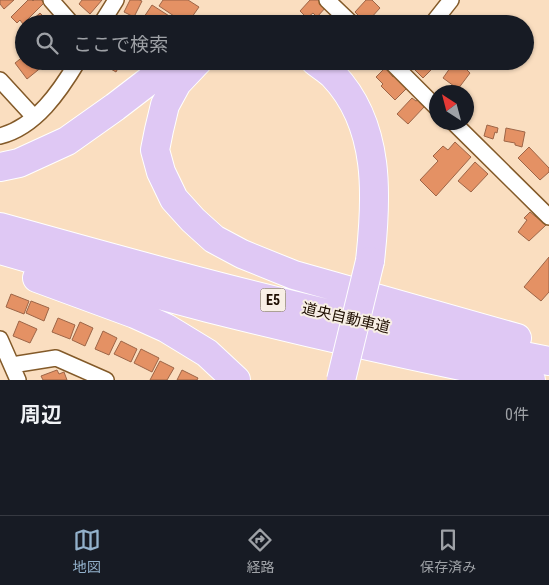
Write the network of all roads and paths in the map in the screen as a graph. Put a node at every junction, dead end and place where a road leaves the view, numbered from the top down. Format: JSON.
{"nodes":[{"id":1,"x":51,"y":0,"type":"edge"},
{"id":2,"x":116,"y":0,"type":"edge"},
{"id":3,"x":328,"y":0,"type":"edge"},
{"id":4,"x":451,"y":0,"type":"edge"},
{"id":5,"x":64,"y":15,"type":"edge"},
{"id":6,"x":107,"y":15,"type":"edge"},
{"id":7,"x":343,"y":15,"type":"edge"},
{"id":8,"x":439,"y":15,"type":"edge"},
{"id":9,"x":72,"y":70,"type":"edge"},
{"id":10,"x":163,"y":70,"type":"edge"},
{"id":11,"x":189,"y":70,"type":"edge"},
{"id":12,"x":327,"y":70,"type":"edge"},
{"id":13,"x":345,"y":70,"type":"edge"},
{"id":14,"x":402,"y":70,"type":"edge"},
{"id":15,"x":0,"y":80,"type":"edge"},
{"id":16,"x":429,"y":99,"type":"edge"},
{"id":17,"x":34,"y":117,"type":"junction"},
{"id":18,"x":460,"y":130,"type":"edge"},
{"id":19,"x":0,"y":136,"type":"edge"},
{"id":20,"x":0,"y":167,"type":"edge"},
{"id":21,"x":549,"y":217,"type":"edge"},
{"id":22,"x":0,"y":227,"type":"edge"},
{"id":23,"x":0,"y":250,"type":"edge"},
{"id":24,"x":375,"y":262,"type":"junction"},
{"id":25,"x":0,"y":266,"type":"edge"},
{"id":26,"x":0,"y":339,"type":"edge"},
{"id":27,"x":549,"y":347,"type":"edge"},
{"id":28,"x":549,"y":361,"type":"edge"},
{"id":29,"x":12,"y":365,"type":"junction"},
{"id":30,"x":18,"y":380,"type":"edge"},
{"id":31,"x":106,"y":380,"type":"edge"},
{"id":32,"x":236,"y":380,"type":"edge"},
{"id":33,"x":341,"y":380,"type":"edge"},
{"id":34,"x":354,"y":380,"type":"edge"},
{"id":35,"x":530,"y":380,"type":"edge"}],
"edges":[{"from":1,"to":5,"type":"street"},
{"from":2,"to":6,"type":"street"},
{"from":3,"to":7,"type":"street"},
{"from":4,"to":8,"type":"street"},
{"from":9,"to":17,"type":"street"},
{"from":10,"to":20,"type":"highway"},
{"from":11,"to":27,"type":"highway"},
{"from":12,"to":24,"type":"highway"},
{"from":13,"to":24,"type":"highway"},
{"from":14,"to":16,"type":"street"},
{"from":15,"to":17,"type":"street"},
{"from":17,"to":19,"type":"street"},
{"from":18,"to":21,"type":"street"},
{"from":22,"to":28,"type":"highway","name":"道央自動車道","number":"E5"},
{"from":23,"to":35,"type":"highway","name":"道央自動車道","number":"E5"},
{"from":24,"to":33,"type":"highway","bridge":true},
{"from":24,"to":34,"type":"highway"},
{"from":25,"to":32,"type":"highway"},
{"from":26,"to":29,"type":"street"},
{"from":29,"to":30,"type":"street"},
{"from":29,"to":31,"type":"street"}]}
